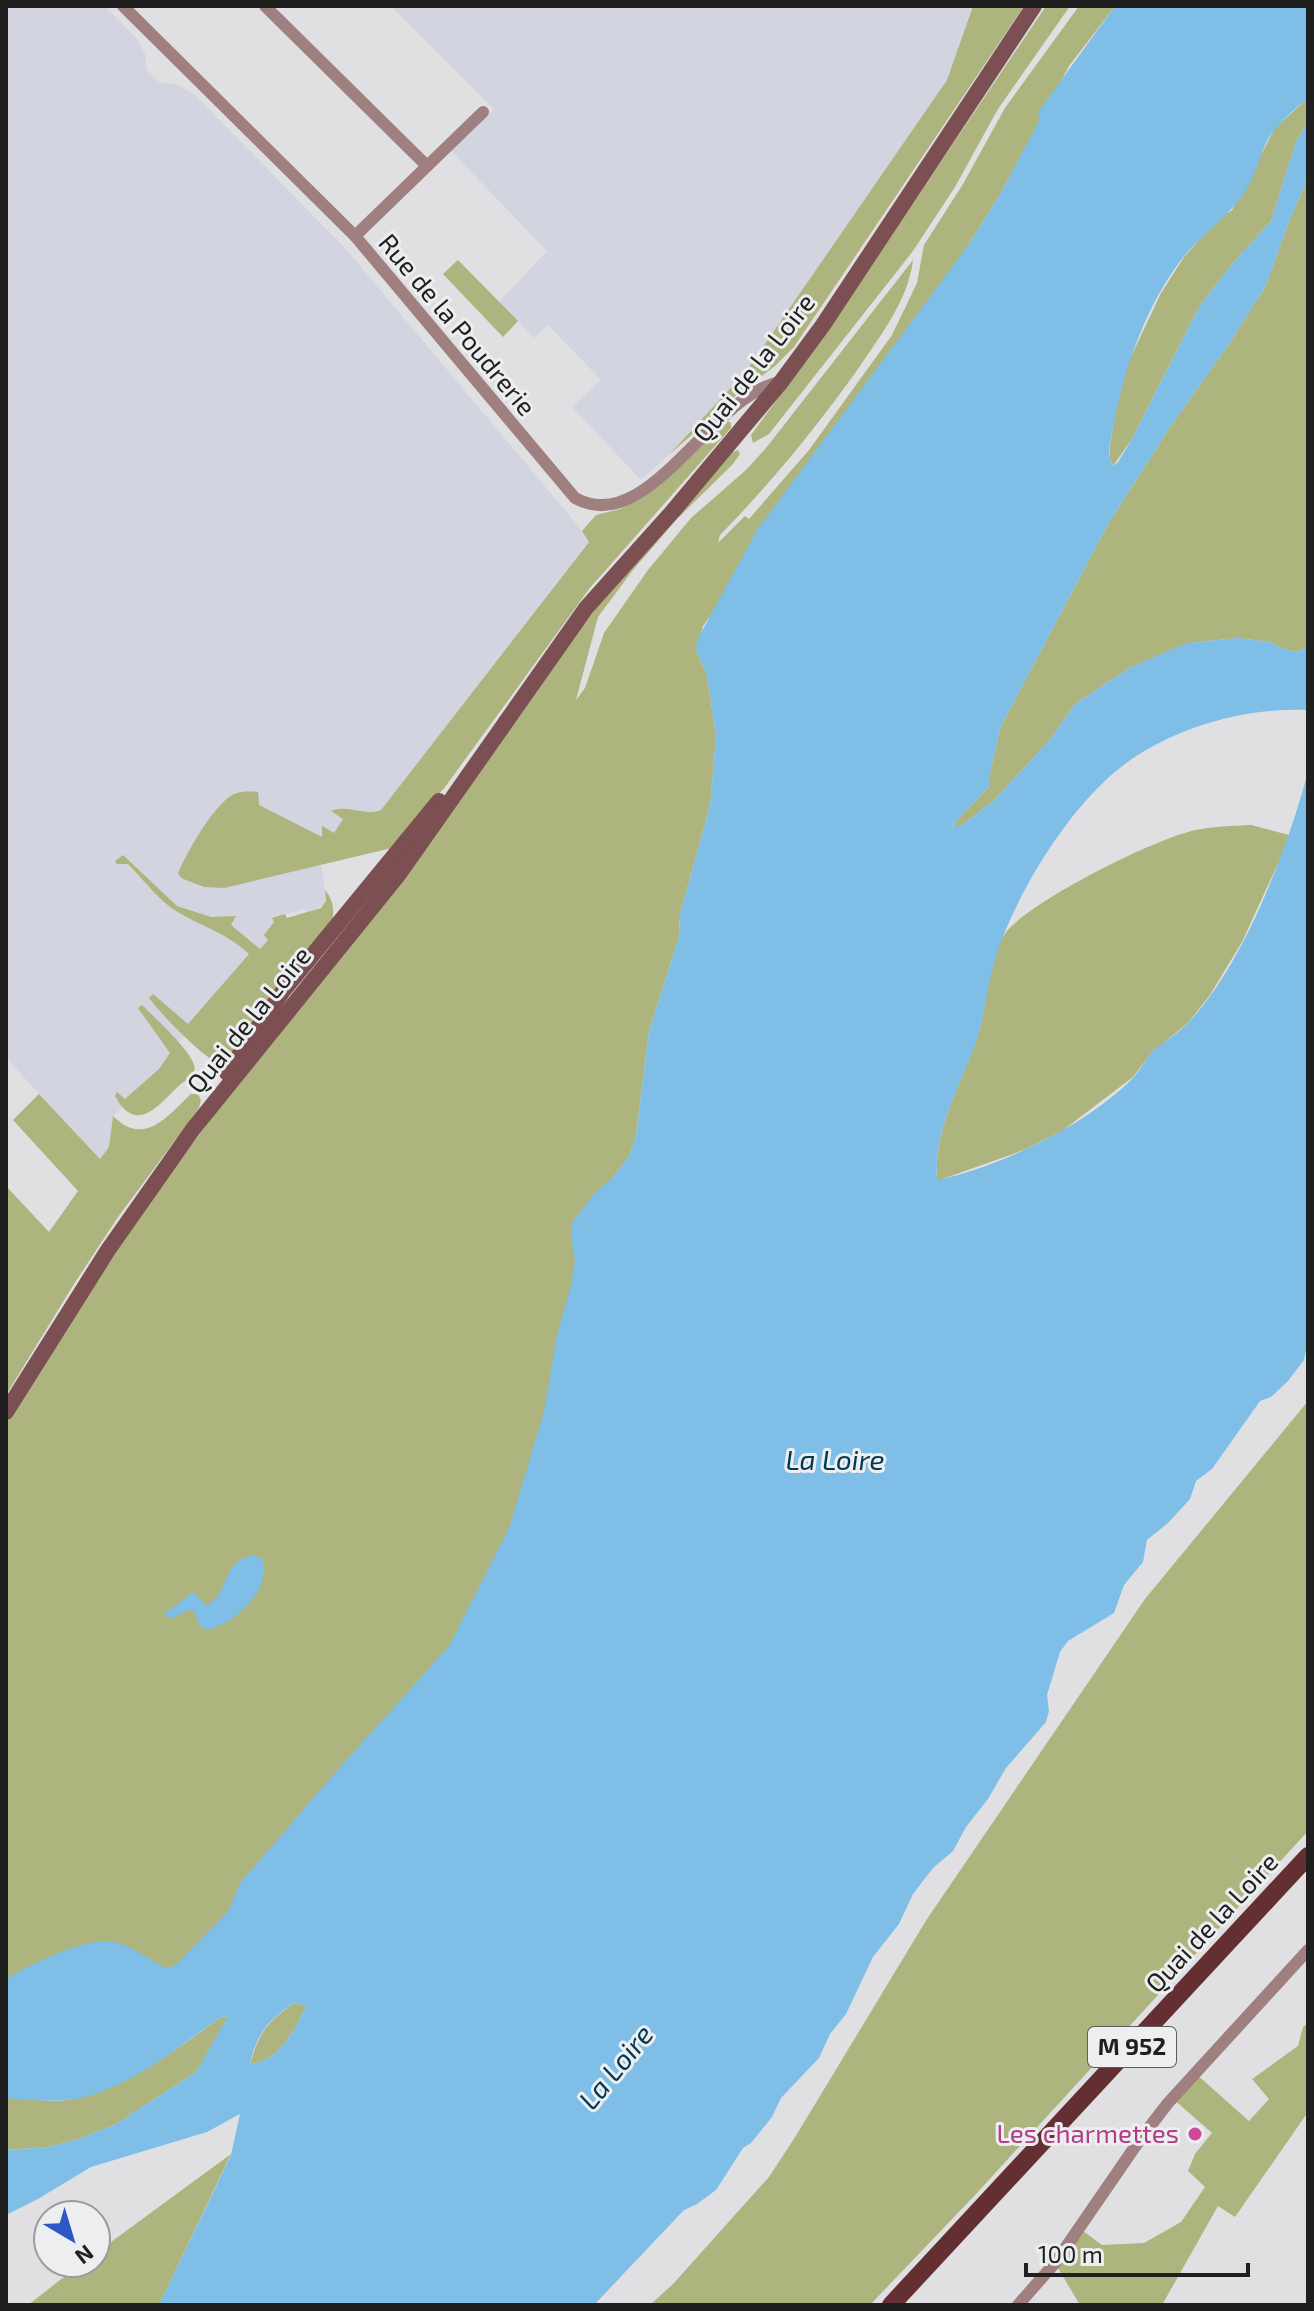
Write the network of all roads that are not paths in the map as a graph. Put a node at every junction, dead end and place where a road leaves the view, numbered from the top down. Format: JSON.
{"nodes":[{"id":1,"x":123,"y":6,"type":"edge"},
{"id":2,"x":265,"y":6,"type":"edge"},
{"id":3,"x":1034,"y":6,"type":"edge"},
{"id":4,"x":483,"y":112,"type":"dead end"},
{"id":5,"x":427,"y":166,"type":"junction"},
{"id":6,"x":355,"y":236,"type":"junction"},
{"id":7,"x":781,"y":382,"type":"junction"},
{"id":8,"x":6,"y":1412,"type":"edge"},
{"id":9,"x":1308,"y":1856,"type":"edge"},
{"id":10,"x":1308,"y":1950,"type":"edge"},
{"id":11,"x":891,"y":2305,"type":"edge"},
{"id":12,"x":1018,"y":2305,"type":"edge"}],
"edges":[{"from":1,"to":6,"type":"street","name":"Rue de la Poudrerie"},
{"from":2,"to":5,"type":"street"},
{"from":3,"to":7,"type":"main road","name":"Quai de la Loire"},
{"from":4,"to":5,"type":"street"},
{"from":5,"to":6,"type":"street"},
{"from":6,"to":7,"type":"street","name":"Rue de la Poudrerie"},
{"from":7,"to":8,"type":"main road","name":"Quai de la Loire"},
{"from":9,"to":11,"type":"main road","name":"Quai de la Loire","number":"M 952"},
{"from":10,"to":12,"type":"street"}]}
